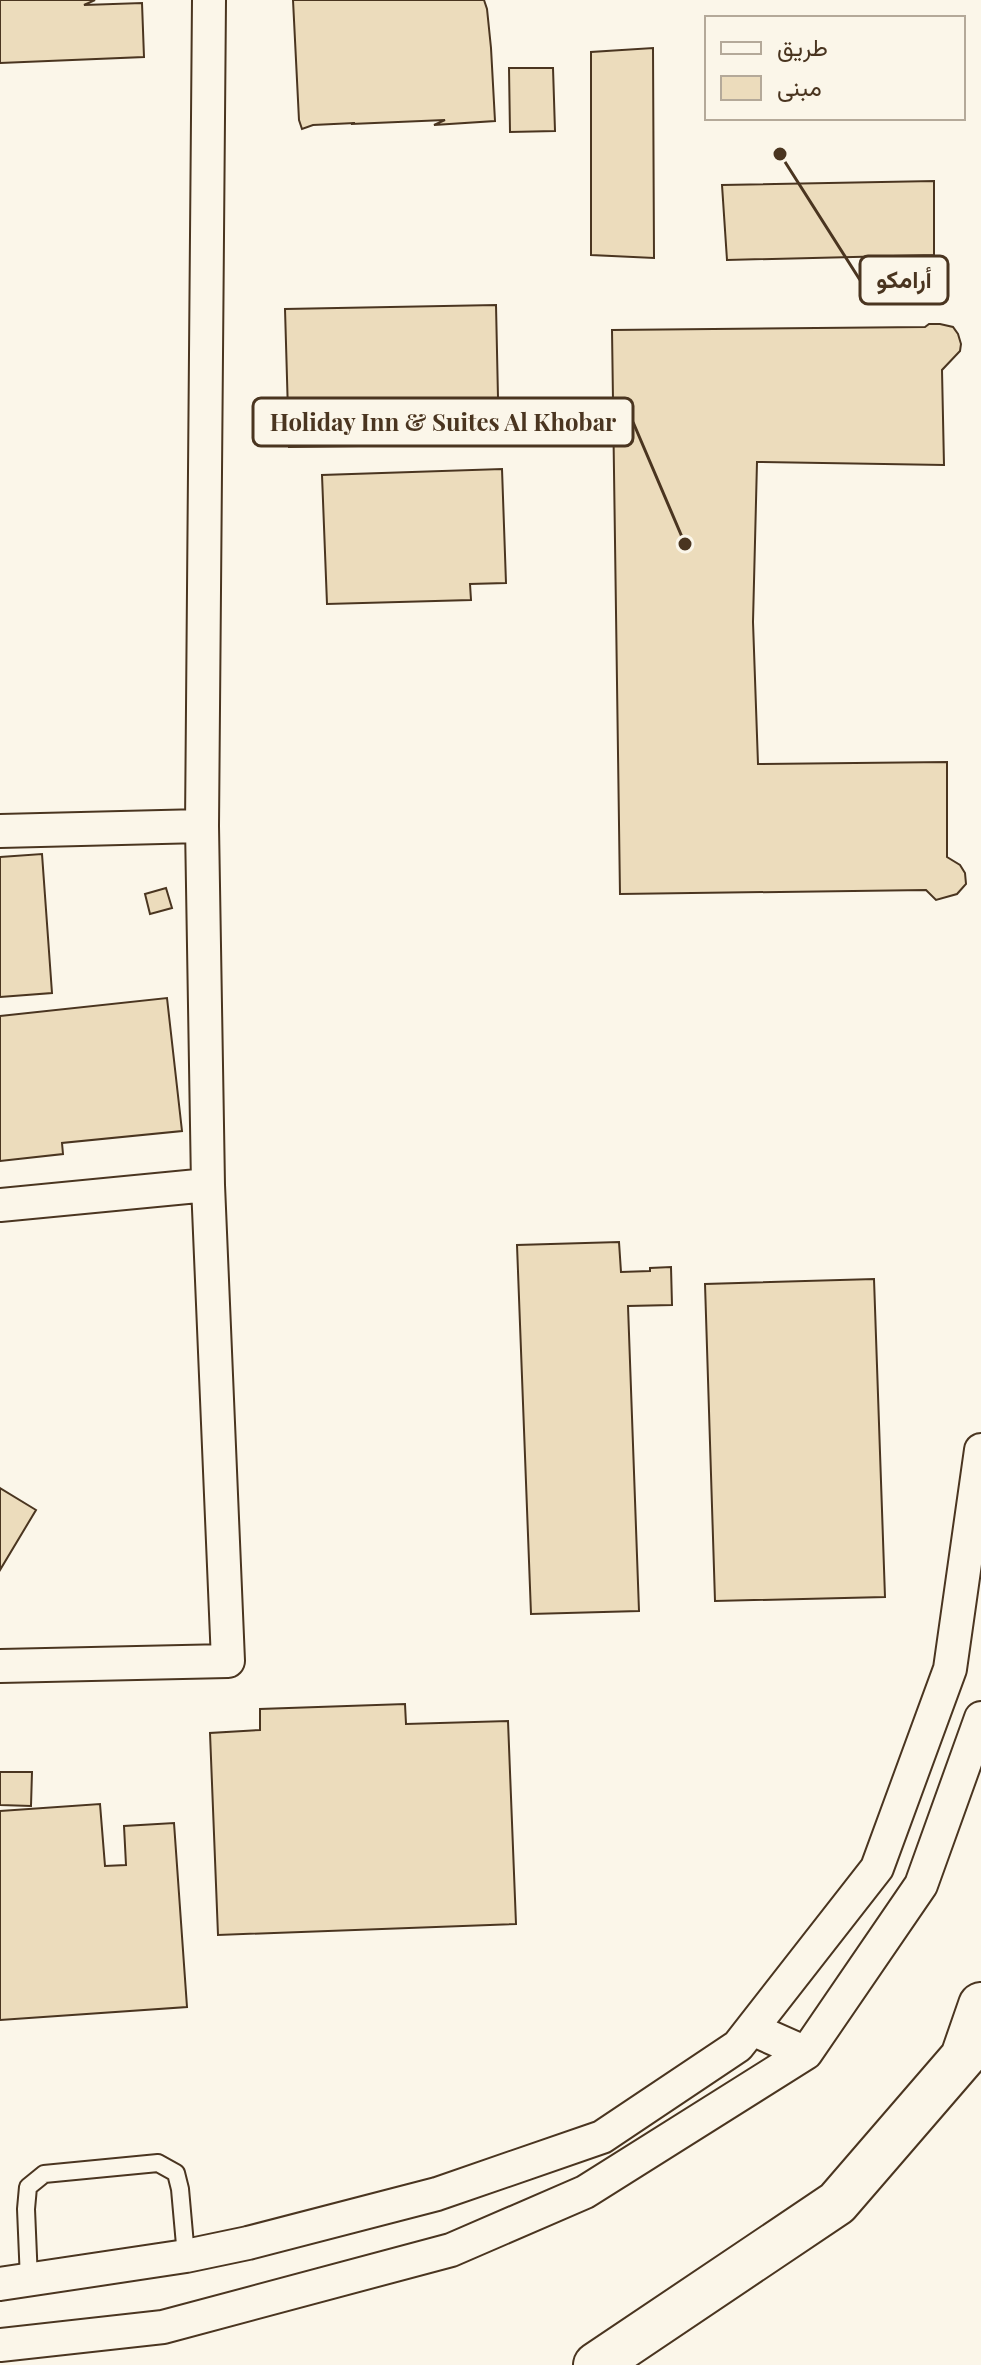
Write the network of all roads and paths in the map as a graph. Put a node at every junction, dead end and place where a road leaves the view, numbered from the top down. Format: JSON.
{"nodes":[{"id":1,"x":209,"y":0,"type":"edge"},
{"id":2,"x":202,"y":826,"type":"junction"},
{"id":3,"x":0,"y":831,"type":"edge"},
{"id":4,"x":208,"y":1185,"type":"junction"},
{"id":5,"x":0,"y":1205,"type":"edge"},
{"id":6,"x":981,"y":1450,"type":"edge"},
{"id":7,"x":970,"y":1612,"type":"edge"},
{"id":8,"x":0,"y":1666,"type":"edge"},
{"id":9,"x":981,"y":1718,"type":"edge"},
{"id":10,"x":981,"y":2005,"type":"edge"},
{"id":11,"x":752,"y":2029,"type":"junction"},
{"id":12,"x":806,"y":2053,"type":"junction"},
{"id":13,"x":186,"y":2256,"type":"junction"},
{"id":14,"x":14,"y":2282,"type":"edge"},
{"id":15,"x":0,"y":2345,"type":"edge"},
{"id":16,"x":596,"y":2365,"type":"edge"}],
"edges":[{"from":1,"to":2,"type":"street"},
{"from":2,"to":3,"type":"street"},
{"from":2,"to":4,"type":"street"},
{"from":4,"to":5,"type":"street"},
{"from":4,"to":8,"type":"street"},
{"from":6,"to":7,"type":"street"},
{"from":7,"to":11,"type":"street"},
{"from":9,"to":12,"type":"street"},
{"from":10,"to":16,"type":"highway"},
{"from":11,"to":12,"type":"street"},
{"from":11,"to":13,"type":"street"},
{"from":12,"to":15,"type":"street"},
{"from":13,"to":14,"type":"street"},
{"from":13,"to":14,"type":"lane"}]}
